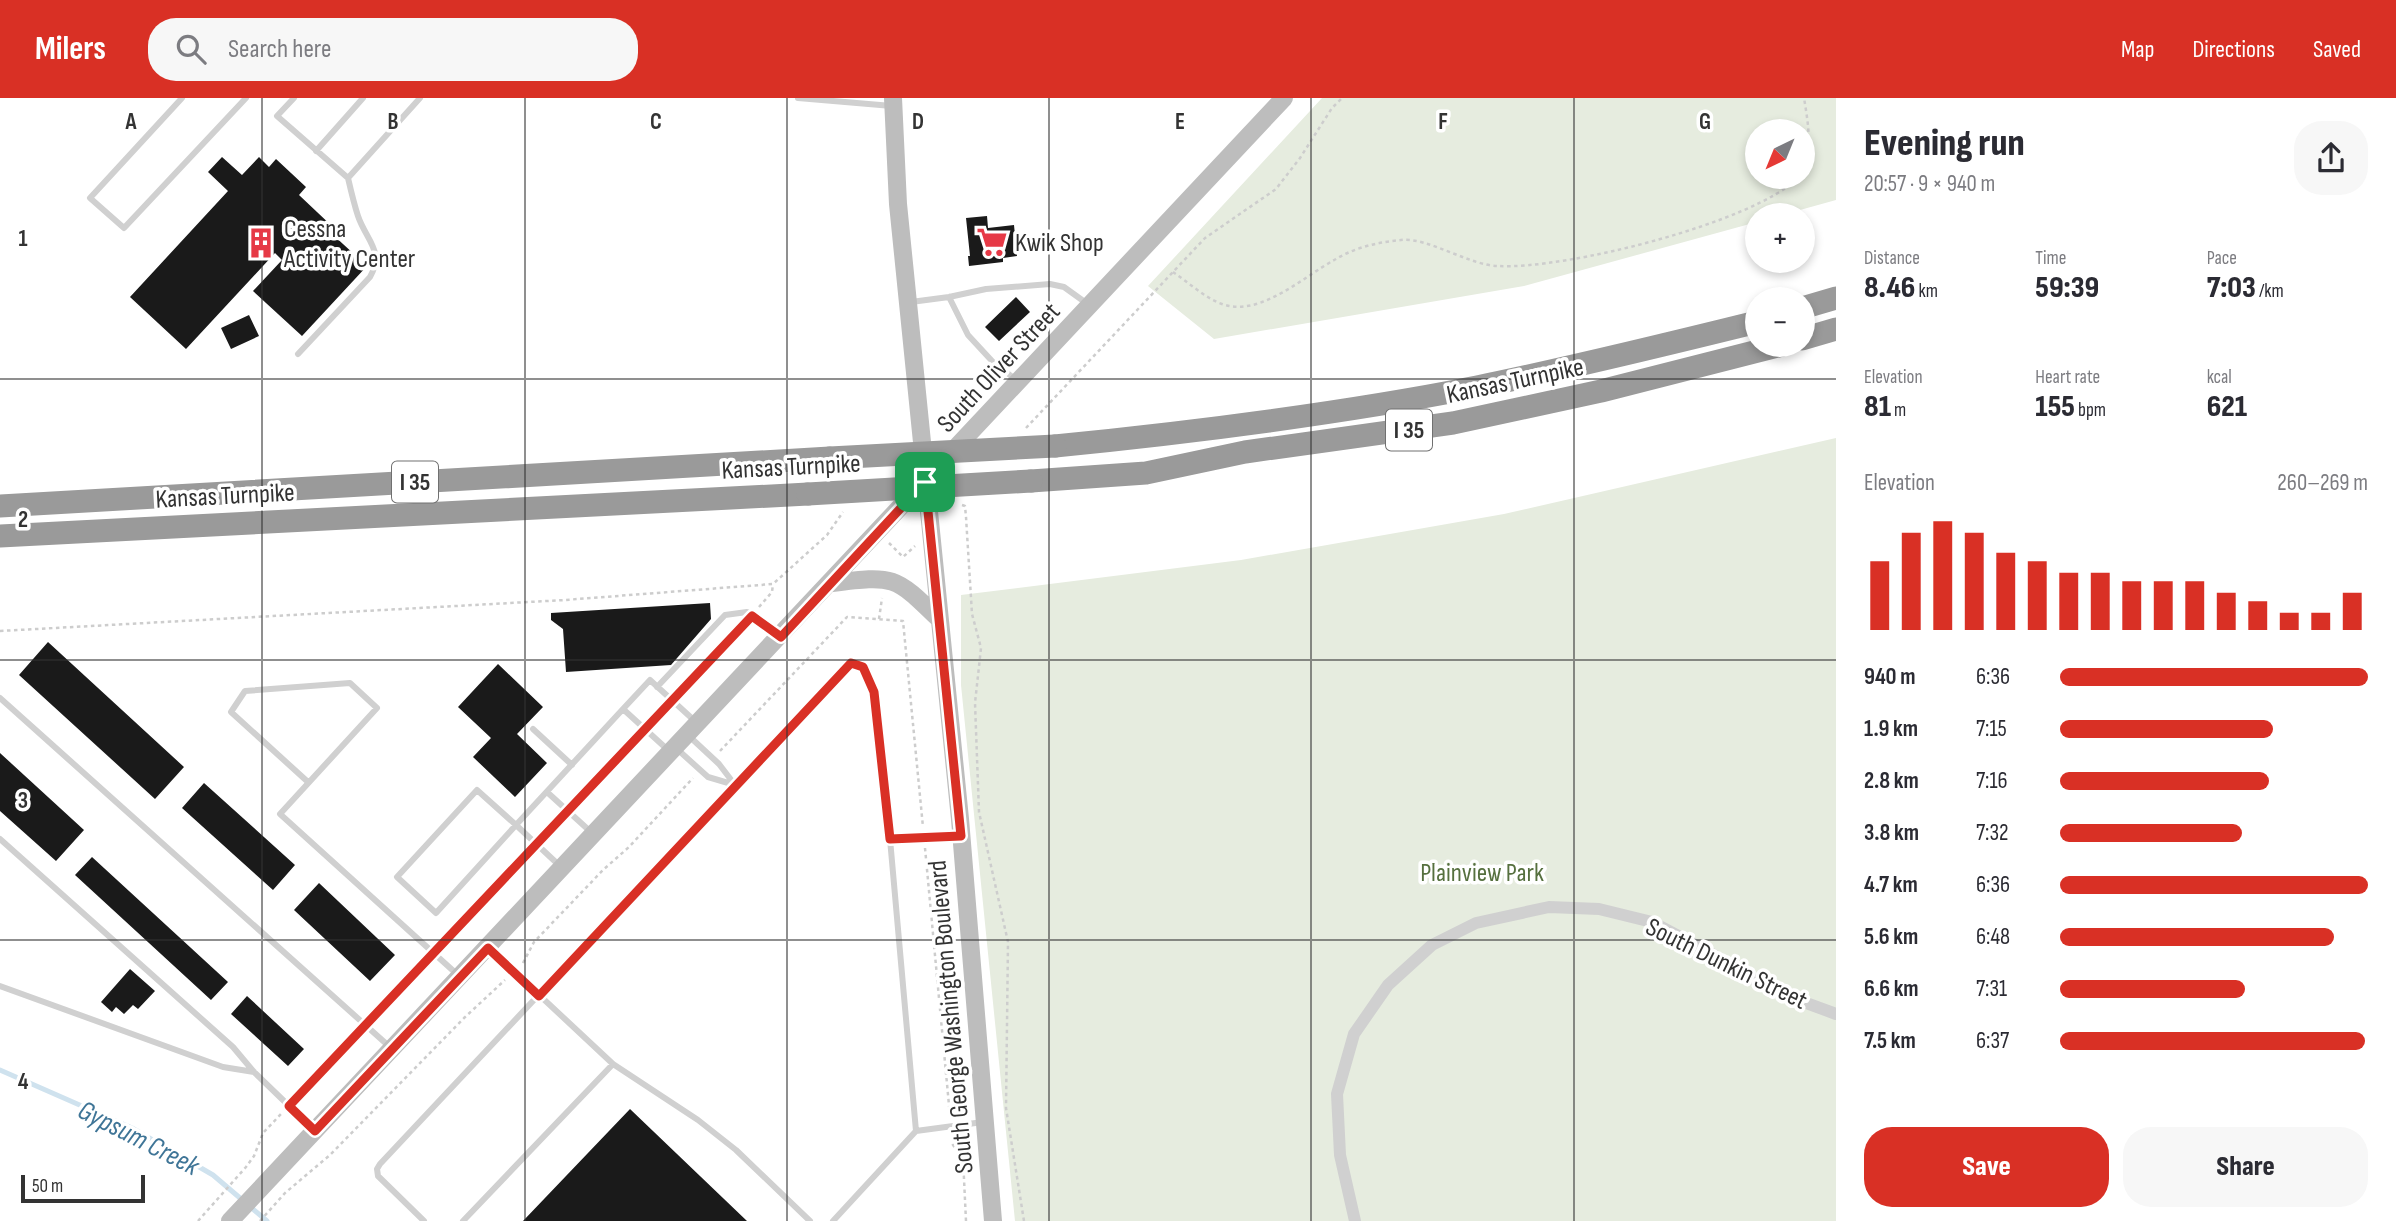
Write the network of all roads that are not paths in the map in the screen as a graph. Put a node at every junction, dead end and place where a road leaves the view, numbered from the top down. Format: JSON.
{"nodes":[{"id":1,"x":182,"y":98,"type":"edge"},
{"id":2,"x":246,"y":98,"type":"edge"},
{"id":3,"x":294,"y":98,"type":"edge"},
{"id":4,"x":363,"y":98,"type":"edge"},
{"id":5,"x":420,"y":98,"type":"edge"},
{"id":6,"x":798,"y":98,"type":"edge"},
{"id":7,"x":1284,"y":98,"type":"edge"},
{"id":8,"x":893,"y":102,"type":"edge"},
{"id":9,"x":316,"y":151,"type":"junction"},
{"id":10,"x":348,"y":178,"type":"junction"},
{"id":11,"x":949,"y":297,"type":"junction"},
{"id":12,"x":1836,"y":298,"type":"edge"},
{"id":13,"x":907,"y":302,"type":"junction"},
{"id":14,"x":1815,"y":304,"type":"edge"},
{"id":15,"x":1090,"y":306,"type":"junction"},
{"id":16,"x":1745,"y":325,"type":"edge"},
{"id":17,"x":1836,"y":329,"type":"edge"},
{"id":18,"x":1815,"y":335,"type":"edge"},
{"id":19,"x":298,"y":354,"type":"dead end"},
{"id":20,"x":1745,"y":354,"type":"edge"},
{"id":21,"x":1019,"y":383,"type":"junction"},
{"id":22,"x":925,"y":482,"type":"junction"},
{"id":23,"x":0,"y":506,"type":"edge"},
{"id":24,"x":0,"y":536,"type":"edge"},
{"id":25,"x":832,"y":583,"type":"junction"},
{"id":26,"x":940,"y":621,"type":"junction"},
{"id":27,"x":781,"y":637,"type":"junction"},
{"id":28,"x":657,"y":687,"type":"junction"},
{"id":29,"x":0,"y":698,"type":"edge"},
{"id":30,"x":624,"y":709,"type":"junction"},
{"id":31,"x":533,"y":729,"type":"dead end"},
{"id":32,"x":683,"y":740,"type":"junction"},
{"id":33,"x":572,"y":765,"type":"junction"},
{"id":34,"x":308,"y":782,"type":"junction"},
{"id":35,"x":735,"y":785,"type":"junction"},
{"id":36,"x":547,"y":792,"type":"junction"},
{"id":37,"x":516,"y":825,"type":"junction"},
{"id":38,"x":594,"y":834,"type":"junction"},
{"id":39,"x":961,"y":836,"type":"junction"},
{"id":40,"x":0,"y":839,"type":"edge"},
{"id":41,"x":890,"y":839,"type":"junction"},
{"id":42,"x":563,"y":868,"type":"junction"},
{"id":43,"x":488,"y":948,"type":"junction"},
{"id":44,"x":460,"y":977,"type":"junction"},
{"id":45,"x":0,"y":986,"type":"edge"},
{"id":46,"x":539,"y":996,"type":"junction"},
{"id":47,"x":1836,"y":1014,"type":"edge"},
{"id":48,"x":392,"y":1049,"type":"junction"},
{"id":49,"x":613,"y":1064,"type":"junction"},
{"id":50,"x":254,"y":1072,"type":"junction"},
{"id":51,"x":985,"y":1122,"type":"junction"},
{"id":52,"x":315,"y":1131,"type":"junction"},
{"id":53,"x":916,"y":1131,"type":"junction"},
{"id":54,"x":230,"y":1221,"type":"edge"},
{"id":55,"x":424,"y":1221,"type":"edge"},
{"id":56,"x":463,"y":1221,"type":"edge"},
{"id":57,"x":810,"y":1221,"type":"edge"},
{"id":58,"x":833,"y":1221,"type":"edge"},
{"id":59,"x":993,"y":1221,"type":"edge"},
{"id":60,"x":1355,"y":1221,"type":"edge"}],
"edges":[{"from":1,"to":2,"type":"lane"},
{"from":3,"to":9,"type":"lane"},
{"from":4,"to":9,"type":"lane"},
{"from":5,"to":10,"type":"lane"},
{"from":6,"to":8,"type":"lane"},
{"from":7,"to":15,"type":"main road","name":"South Oliver Street"},
{"from":8,"to":13,"type":"main road","name":"South George Washington Boulevard"},
{"from":9,"to":10,"type":"lane"},
{"from":10,"to":19,"type":"lane"},
{"from":11,"to":13,"type":"lane"},
{"from":11,"to":15,"type":"lane"},
{"from":11,"to":21,"type":"lane"},
{"from":12,"to":14,"type":"highway"},
{"from":13,"to":22,"type":"main road","name":"South George Washington Boulevard"},
{"from":15,"to":21,"type":"main road","name":"South Oliver Street"},
{"from":16,"to":23,"type":"highway","name":"Kansas Turnpike","number":"I 35","bridge":true},
{"from":17,"to":18,"type":"highway"},
{"from":20,"to":24,"type":"highway","name":"Kansas Turnpike","number":"I 35","bridge":true},
{"from":21,"to":22,"type":"main road","name":"South Oliver Street"},
{"from":22,"to":25,"type":"main road","name":"South Oliver Street"},
{"from":22,"to":26,"type":"main road","name":"South George Washington Boulevard"},
{"from":25,"to":26,"type":"main road"},
{"from":25,"to":27,"type":"main road","name":"South Oliver Street"},
{"from":26,"to":39,"type":"main road","name":"South George Washington Boulevard"},
{"from":27,"to":28,"type":"lane"},
{"from":27,"to":32,"type":"main road","name":"South Oliver Street"},
{"from":28,"to":30,"type":"lane"},
{"from":28,"to":32,"type":"lane"},
{"from":29,"to":48,"type":"lane"},
{"from":30,"to":32,"type":"lane"},
{"from":30,"to":33,"type":"lane"},
{"from":31,"to":33,"type":"lane"},
{"from":32,"to":35,"type":"lane"},
{"from":32,"to":35,"type":"lane"},
{"from":32,"to":38,"type":"main road","name":"South Oliver Street"},
{"from":33,"to":36,"type":"lane"},
{"from":34,"to":34,"type":"lane"},
{"from":34,"to":44,"type":"lane"},
{"from":35,"to":41,"type":"lane"},
{"from":35,"to":46,"type":"lane"},
{"from":36,"to":37,"type":"lane"},
{"from":36,"to":38,"type":"lane"},
{"from":37,"to":37,"type":"lane"},
{"from":37,"to":42,"type":"lane"},
{"from":38,"to":42,"type":"main road","name":"South Oliver Street"},
{"from":39,"to":41,"type":"lane"},
{"from":39,"to":51,"type":"main road","name":"South George Washington Boulevard"},
{"from":40,"to":50,"type":"lane"},
{"from":41,"to":53,"type":"lane"},
{"from":42,"to":43,"type":"main road","name":"South Oliver Street"},
{"from":43,"to":44,"type":"main road","name":"South Oliver Street"},
{"from":43,"to":46,"type":"lane"},
{"from":44,"to":48,"type":"main road","name":"South Oliver Street"},
{"from":45,"to":50,"type":"lane"},
{"from":46,"to":49,"type":"lane"},
{"from":46,"to":55,"type":"lane"},
{"from":47,"to":60,"type":"street","name":"South Dunkin Street"},
{"from":48,"to":52,"type":"main road","name":"South Oliver Street"},
{"from":49,"to":56,"type":"lane"},
{"from":49,"to":57,"type":"lane"},
{"from":50,"to":52,"type":"lane"},
{"from":51,"to":53,"type":"lane"},
{"from":51,"to":59,"type":"main road","name":"South George Washington Boulevard"},
{"from":52,"to":54,"type":"main road","name":"South Oliver Street"},
{"from":53,"to":58,"type":"lane"}]}
